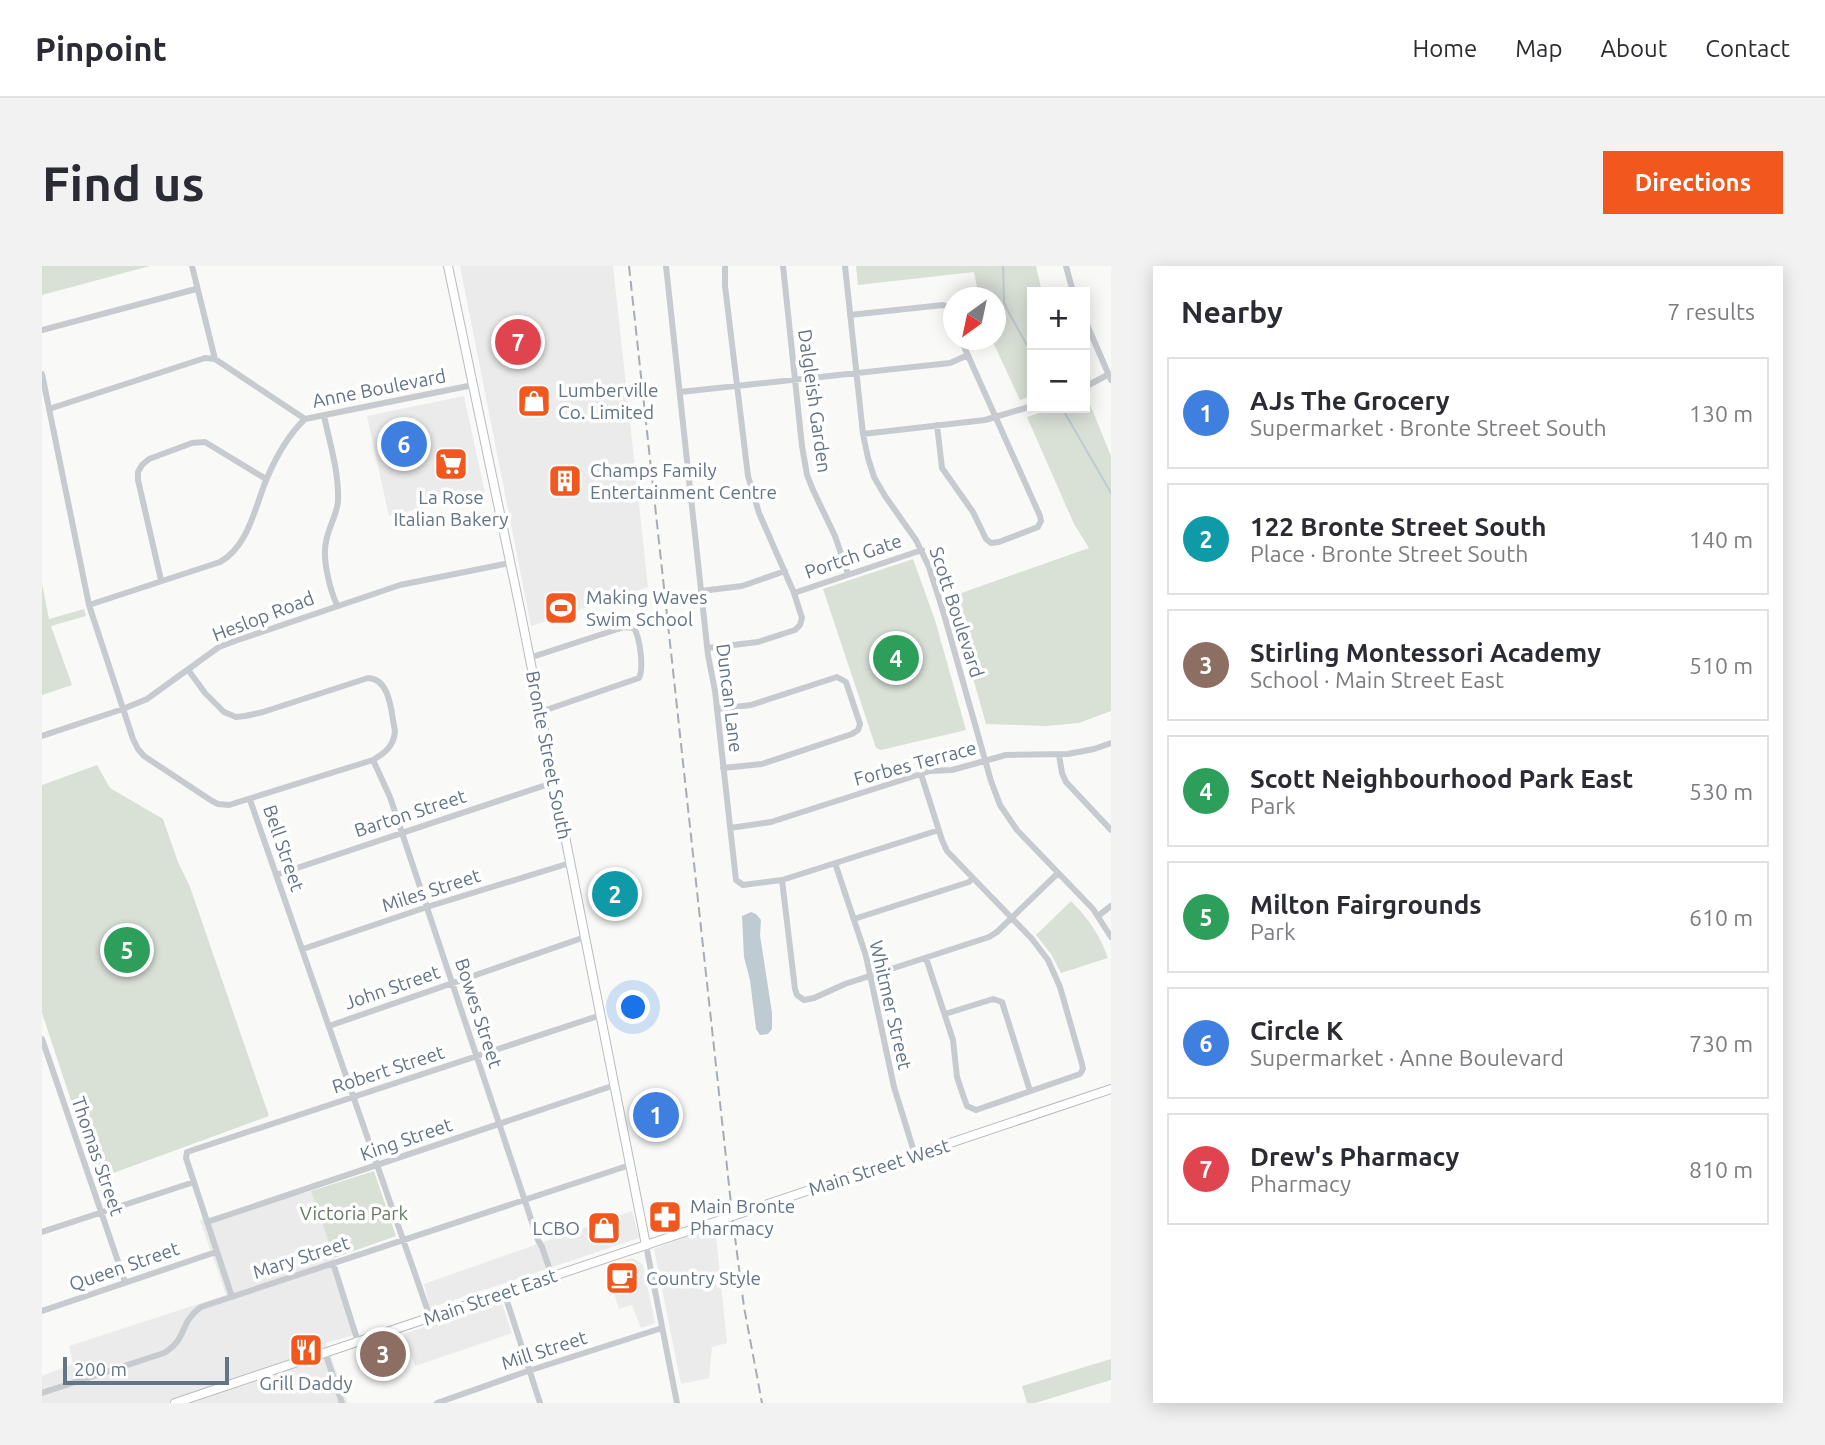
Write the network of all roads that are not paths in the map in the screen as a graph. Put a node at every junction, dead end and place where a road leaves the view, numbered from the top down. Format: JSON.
{"nodes":[{"id":1,"x":192,"y":266,"type":"edge"},
{"id":2,"x":448,"y":266,"type":"edge"},
{"id":3,"x":666,"y":266,"type":"edge"},
{"id":4,"x":725,"y":266,"type":"edge"},
{"id":5,"x":783,"y":266,"type":"edge"},
{"id":6,"x":845,"y":266,"type":"edge"},
{"id":7,"x":1066,"y":266,"type":"edge"},
{"id":8,"x":1072,"y":287,"type":"edge"},
{"id":9,"x":196,"y":289,"type":"junction"},
{"id":10,"x":943,"y":305,"type":"edge"},
{"id":11,"x":850,"y":315,"type":"junction"},
{"id":12,"x":42,"y":330,"type":"edge"},
{"id":13,"x":1090,"y":331,"type":"edge"},
{"id":14,"x":966,"y":350,"type":"edge"},
{"id":15,"x":968,"y":355,"type":"junction"},
{"id":16,"x":215,"y":359,"type":"junction"},
{"id":17,"x":856,"y":373,"type":"junction"},
{"id":18,"x":42,"y":374,"type":"edge"},
{"id":19,"x":1110,"y":376,"type":"edge"},
{"id":20,"x":795,"y":379,"type":"junction"},
{"id":21,"x":473,"y":385,"type":"junction"},
{"id":22,"x":1090,"y":385,"type":"edge"},
{"id":23,"x":737,"y":386,"type":"junction"},
{"id":24,"x":680,"y":392,"type":"junction"},
{"id":25,"x":1027,"y":407,"type":"edge"},
{"id":26,"x":49,"y":409,"type":"junction"},
{"id":27,"x":324,"y":416,"type":"junction"},
{"id":28,"x":996,"y":417,"type":"junction"},
{"id":29,"x":305,"y":419,"type":"junction"},
{"id":30,"x":937,"y":425,"type":"junction"},
{"id":31,"x":863,"y":434,"type":"junction"},
{"id":32,"x":267,"y":479,"type":"junction"},
{"id":33,"x":922,"y":550,"type":"junction"},
{"id":34,"x":510,"y":564,"type":"junction"},
{"id":35,"x":785,"y":571,"type":"junction"},
{"id":36,"x":848,"y":574,"type":"junction"},
{"id":37,"x":161,"y":580,"type":"junction"},
{"id":38,"x":701,"y":591,"type":"junction"},
{"id":39,"x":794,"y":593,"type":"junction"},
{"id":40,"x":89,"y":605,"type":"junction"},
{"id":41,"x":337,"y":605,"type":"junction"},
{"id":42,"x":708,"y":648,"type":"junction"},
{"id":43,"x":529,"y":658,"type":"junction"},
{"id":44,"x":188,"y":671,"type":"junction"},
{"id":45,"x":123,"y":709,"type":"junction"},
{"id":46,"x":717,"y":709,"type":"junction"},
{"id":47,"x":540,"y":712,"type":"junction"},
{"id":48,"x":42,"y":736,"type":"edge"},
{"id":49,"x":1111,"y":743,"type":"edge"},
{"id":50,"x":1059,"y":755,"type":"junction"},
{"id":51,"x":373,"y":760,"type":"junction"},
{"id":52,"x":985,"y":761,"type":"junction"},
{"id":53,"x":723,"y":768,"type":"junction"},
{"id":54,"x":921,"y":774,"type":"junction"},
{"id":55,"x":553,"y":779,"type":"junction"},
{"id":56,"x":250,"y":800,"type":"junction"},
{"id":57,"x":730,"y":828,"type":"junction"},
{"id":58,"x":939,"y":830,"type":"junction"},
{"id":59,"x":1111,"y":830,"type":"edge"},
{"id":60,"x":402,"y":833,"type":"junction"},
{"id":61,"x":570,"y":863,"type":"junction"},
{"id":62,"x":835,"y":863,"type":"junction"},
{"id":63,"x":1058,"y":873,"type":"junction"},
{"id":64,"x":276,"y":875,"type":"junction"},
{"id":65,"x":973,"y":878,"type":"junction"},
{"id":66,"x":782,"y":880,"type":"junction"},
{"id":67,"x":1111,"y":906,"type":"edge"},
{"id":68,"x":427,"y":907,"type":"junction"},
{"id":69,"x":1098,"y":916,"type":"junction"},
{"id":70,"x":1012,"y":918,"type":"junction"},
{"id":71,"x":854,"y":919,"type":"junction"},
{"id":72,"x":585,"y":937,"type":"junction"},
{"id":73,"x":1111,"y":937,"type":"edge"},
{"id":74,"x":303,"y":949,"type":"junction"},
{"id":75,"x":926,"y":958,"type":"junction"},
{"id":76,"x":870,"y":976,"type":"junction"},
{"id":77,"x":452,"y":983,"type":"junction"},
{"id":78,"x":945,"y":1014,"type":"junction"},
{"id":79,"x":601,"y":1015,"type":"junction"},
{"id":80,"x":329,"y":1026,"type":"junction"},
{"id":81,"x":42,"y":1039,"type":"edge"},
{"id":82,"x":476,"y":1056,"type":"junction"},
{"id":83,"x":45,"y":1059,"type":"edge"},
{"id":84,"x":615,"y":1085,"type":"junction"},
{"id":85,"x":1111,"y":1089,"type":"edge"},
{"id":86,"x":1030,"y":1091,"type":"junction"},
{"id":87,"x":354,"y":1097,"type":"junction"},
{"id":88,"x":499,"y":1124,"type":"junction"},
{"id":89,"x":915,"y":1155,"type":"junction"},
{"id":90,"x":377,"y":1165,"type":"junction"},
{"id":91,"x":630,"y":1165,"type":"junction"},
{"id":92,"x":194,"y":1182,"type":"junction"},
{"id":93,"x":524,"y":1200,"type":"junction"},
{"id":94,"x":101,"y":1213,"type":"junction"},
{"id":95,"x":207,"y":1222,"type":"junction"},
{"id":96,"x":42,"y":1232,"type":"edge"},
{"id":97,"x":403,"y":1240,"type":"junction"},
{"id":98,"x":646,"y":1245,"type":"junction"},
{"id":99,"x":216,"y":1252,"type":"junction"},
{"id":100,"x":333,"y":1263,"type":"junction"},
{"id":101,"x":552,"y":1276,"type":"junction"},
{"id":102,"x":125,"y":1282,"type":"junction"},
{"id":103,"x":504,"y":1292,"type":"junction"},
{"id":104,"x":232,"y":1297,"type":"junction"},
{"id":105,"x":42,"y":1311,"type":"edge"},
{"id":106,"x":430,"y":1317,"type":"junction"},
{"id":107,"x":662,"y":1328,"type":"junction"},
{"id":108,"x":358,"y":1342,"type":"junction"},
{"id":109,"x":325,"y":1352,"type":"junction"},
{"id":110,"x":529,"y":1371,"type":"junction"},
{"id":111,"x":42,"y":1392,"type":"edge"},
{"id":112,"x":44,"y":1403,"type":"edge"},
{"id":113,"x":175,"y":1403,"type":"edge"},
{"id":114,"x":342,"y":1403,"type":"edge"},
{"id":115,"x":437,"y":1403,"type":"edge"},
{"id":116,"x":540,"y":1403,"type":"edge"},
{"id":117,"x":677,"y":1403,"type":"edge"}],
"edges":[{"from":1,"to":9,"type":"street"},
{"from":2,"to":21,"type":"main road","name":"Bronte Street South"},
{"from":3,"to":24,"type":"street","name":"Duncan Lane"},
{"from":4,"to":23,"type":"street"},
{"from":5,"to":20,"type":"street","name":"Dalgleish Garden"},
{"from":6,"to":11,"type":"street","name":"Scott Boulevard"},
{"from":7,"to":8,"type":"street"},
{"from":9,"to":12,"type":"street"},
{"from":9,"to":16,"type":"street"},
{"from":10,"to":11,"type":"street"},
{"from":11,"to":17,"type":"street","name":"Scott Boulevard"},
{"from":13,"to":19,"type":"street"},
{"from":14,"to":15,"type":"street"},
{"from":15,"to":17,"type":"street"},
{"from":15,"to":28,"type":"street"},
{"from":16,"to":26,"type":"street"},
{"from":16,"to":29,"type":"street"},
{"from":17,"to":20,"type":"street"},
{"from":17,"to":31,"type":"street","name":"Scott Boulevard"},
{"from":18,"to":26,"type":"street","name":"Bell Street"},
{"from":19,"to":22,"type":"street"},
{"from":20,"to":23,"type":"street"},
{"from":20,"to":36,"type":"street","name":"Dalgleish Garden"},
{"from":21,"to":27,"type":"street","name":"Anne Boulevard"},
{"from":21,"to":34,"type":"main road","name":"Bronte Street South"},
{"from":23,"to":24,"type":"street"},
{"from":23,"to":35,"type":"street"},
{"from":24,"to":38,"type":"street","name":"Duncan Lane"},
{"from":25,"to":28,"type":"street"},
{"from":26,"to":40,"type":"street","name":"Bell Street"},
{"from":27,"to":29,"type":"street","name":"Anne Boulevard"},
{"from":27,"to":41,"type":"street"},
{"from":28,"to":30,"type":"street"},
{"from":28,"to":30,"type":"street"},
{"from":29,"to":32,"type":"street","name":"Anne Boulevard"},
{"from":30,"to":31,"type":"street"},
{"from":31,"to":33,"type":"street","name":"Scott Boulevard"},
{"from":32,"to":37,"type":"street","name":"Anne Boulevard"},
{"from":32,"to":37,"type":"street"},
{"from":33,"to":36,"type":"street","name":"Portch Gate"},
{"from":33,"to":52,"type":"street","name":"Scott Boulevard"},
{"from":34,"to":41,"type":"street","name":"Heslop Road"},
{"from":34,"to":43,"type":"main road","name":"Bronte Street South"},
{"from":35,"to":38,"type":"street"},
{"from":35,"to":39,"type":"street"},
{"from":36,"to":39,"type":"street","name":"Portch Gate"},
{"from":37,"to":40,"type":"street","name":"Anne Boulevard"},
{"from":38,"to":42,"type":"street","name":"Duncan Lane"},
{"from":39,"to":42,"type":"street"},
{"from":40,"to":45,"type":"street","name":"Bell Street"},
{"from":41,"to":44,"type":"street","name":"Heslop Road"},
{"from":42,"to":46,"type":"street","name":"Duncan Lane"},
{"from":43,"to":47,"type":"main road","name":"Bronte Street South"},
{"from":43,"to":47,"type":"street"},
{"from":44,"to":45,"type":"street","name":"Heslop Road"},
{"from":44,"to":51,"type":"street"},
{"from":45,"to":48,"type":"street","name":"Heslop Road"},
{"from":45,"to":56,"type":"street","name":"Bell Street"},
{"from":46,"to":53,"type":"street","name":"Duncan Lane"},
{"from":46,"to":53,"type":"street"},
{"from":47,"to":55,"type":"main road","name":"Bronte Street South"},
{"from":49,"to":50,"type":"street","name":"Forbes Terrace"},
{"from":50,"to":52,"type":"street","name":"Forbes Terrace"},
{"from":50,"to":59,"type":"street"},
{"from":51,"to":56,"type":"street"},
{"from":51,"to":60,"type":"street","name":"Bowes Street"},
{"from":52,"to":54,"type":"street","name":"Forbes Terrace"},
{"from":52,"to":63,"type":"street","name":"Scott Boulevard"},
{"from":53,"to":57,"type":"street","name":"Duncan Lane"},
{"from":54,"to":57,"type":"street","name":"Forbes Terrace"},
{"from":54,"to":58,"type":"street"},
{"from":55,"to":60,"type":"street","name":"Barton Street"},
{"from":55,"to":61,"type":"main road","name":"Bronte Street South"},
{"from":56,"to":64,"type":"street","name":"Bell Street"},
{"from":57,"to":66,"type":"street","name":"Duncan Lane"},
{"from":58,"to":62,"type":"street","name":"Duncan Lane"},
{"from":58,"to":65,"type":"street"},
{"from":60,"to":64,"type":"street","name":"Barton Street"},
{"from":60,"to":68,"type":"street","name":"Bowes Street"},
{"from":61,"to":68,"type":"street","name":"Miles Street"},
{"from":61,"to":72,"type":"main road","name":"Bronte Street South"},
{"from":62,"to":66,"type":"street","name":"Duncan Lane"},
{"from":62,"to":71,"type":"street","name":"Whitmer Street"},
{"from":63,"to":69,"type":"street","name":"Scott Boulevard"},
{"from":63,"to":70,"type":"street"},
{"from":64,"to":74,"type":"street","name":"Bell Street"},
{"from":65,"to":70,"type":"street"},
{"from":65,"to":71,"type":"street"},
{"from":66,"to":76,"type":"street"},
{"from":67,"to":69,"type":"street"},
{"from":68,"to":74,"type":"street","name":"Miles Street"},
{"from":68,"to":77,"type":"street","name":"Bowes Street"},
{"from":69,"to":73,"type":"street","name":"Scott Boulevard"},
{"from":70,"to":75,"type":"street"},
{"from":70,"to":86,"type":"street"},
{"from":71,"to":76,"type":"street","name":"Whitmer Street"},
{"from":72,"to":77,"type":"street","name":"John Street"},
{"from":72,"to":79,"type":"main road","name":"Bronte Street South"},
{"from":74,"to":80,"type":"street","name":"Bell Street"},
{"from":75,"to":76,"type":"street"},
{"from":75,"to":78,"type":"street"},
{"from":76,"to":89,"type":"street","name":"Whitmer Street"},
{"from":77,"to":80,"type":"street","name":"John Street"},
{"from":77,"to":82,"type":"street","name":"Bowes Street"},
{"from":78,"to":86,"type":"street"},
{"from":78,"to":86,"type":"street"},
{"from":79,"to":82,"type":"street","name":"Robert Street"},
{"from":79,"to":84,"type":"main road","name":"Bronte Street South"},
{"from":80,"to":87,"type":"street","name":"Bell Street"},
{"from":81,"to":83,"type":"street","name":"Thomas Street"},
{"from":82,"to":87,"type":"street","name":"Robert Street"},
{"from":82,"to":88,"type":"street","name":"Bowes Street"},
{"from":83,"to":94,"type":"street","name":"Thomas Street"},
{"from":84,"to":88,"type":"street","name":"King Street"},
{"from":84,"to":91,"type":"main road","name":"Bronte Street South"},
{"from":85,"to":89,"type":"main road","name":"Main Street West"},
{"from":87,"to":90,"type":"street","name":"Bell Street"},
{"from":87,"to":92,"type":"street","name":"Robert Street"},
{"from":88,"to":90,"type":"street","name":"King Street"},
{"from":88,"to":93,"type":"street","name":"Bowes Street"},
{"from":89,"to":98,"type":"main road","name":"Main Street West"},
{"from":90,"to":95,"type":"street","name":"King Street"},
{"from":90,"to":97,"type":"street","name":"Bell Street"},
{"from":91,"to":93,"type":"street","name":"Mary Street"},
{"from":91,"to":98,"type":"main road","name":"Bronte Street South"},
{"from":92,"to":94,"type":"street"},
{"from":92,"to":95,"type":"street"},
{"from":93,"to":97,"type":"street","name":"Mary Street"},
{"from":93,"to":101,"type":"street","name":"Bowes Street"},
{"from":94,"to":96,"type":"street"},
{"from":94,"to":102,"type":"street","name":"Thomas Street"},
{"from":95,"to":99,"type":"street"},
{"from":97,"to":100,"type":"street","name":"Mary Street"},
{"from":97,"to":106,"type":"street","name":"Bell Street"},
{"from":98,"to":101,"type":"main road","name":"Main Street East"},
{"from":98,"to":107,"type":"street"},
{"from":99,"to":102,"type":"street","name":"Queen Street"},
{"from":99,"to":104,"type":"street"},
{"from":100,"to":104,"type":"street","name":"Mary Street"},
{"from":100,"to":108,"type":"street"},
{"from":101,"to":103,"type":"main road","name":"Main Street East"},
{"from":102,"to":105,"type":"street","name":"Queen Street"},
{"from":103,"to":106,"type":"main road","name":"Main Street East"},
{"from":103,"to":110,"type":"street"},
{"from":104,"to":111,"type":"street","name":"Mary Street"},
{"from":106,"to":108,"type":"main road","name":"Main Street East"},
{"from":107,"to":110,"type":"street","name":"Mill Street"},
{"from":107,"to":117,"type":"street"},
{"from":108,"to":109,"type":"main road","name":"Main Street East"},
{"from":109,"to":113,"type":"main road","name":"Main Street East"},
{"from":109,"to":114,"type":"street"},
{"from":110,"to":115,"type":"street","name":"Mill Street"},
{"from":110,"to":116,"type":"street"},
{"from":111,"to":112,"type":"street"}]}
